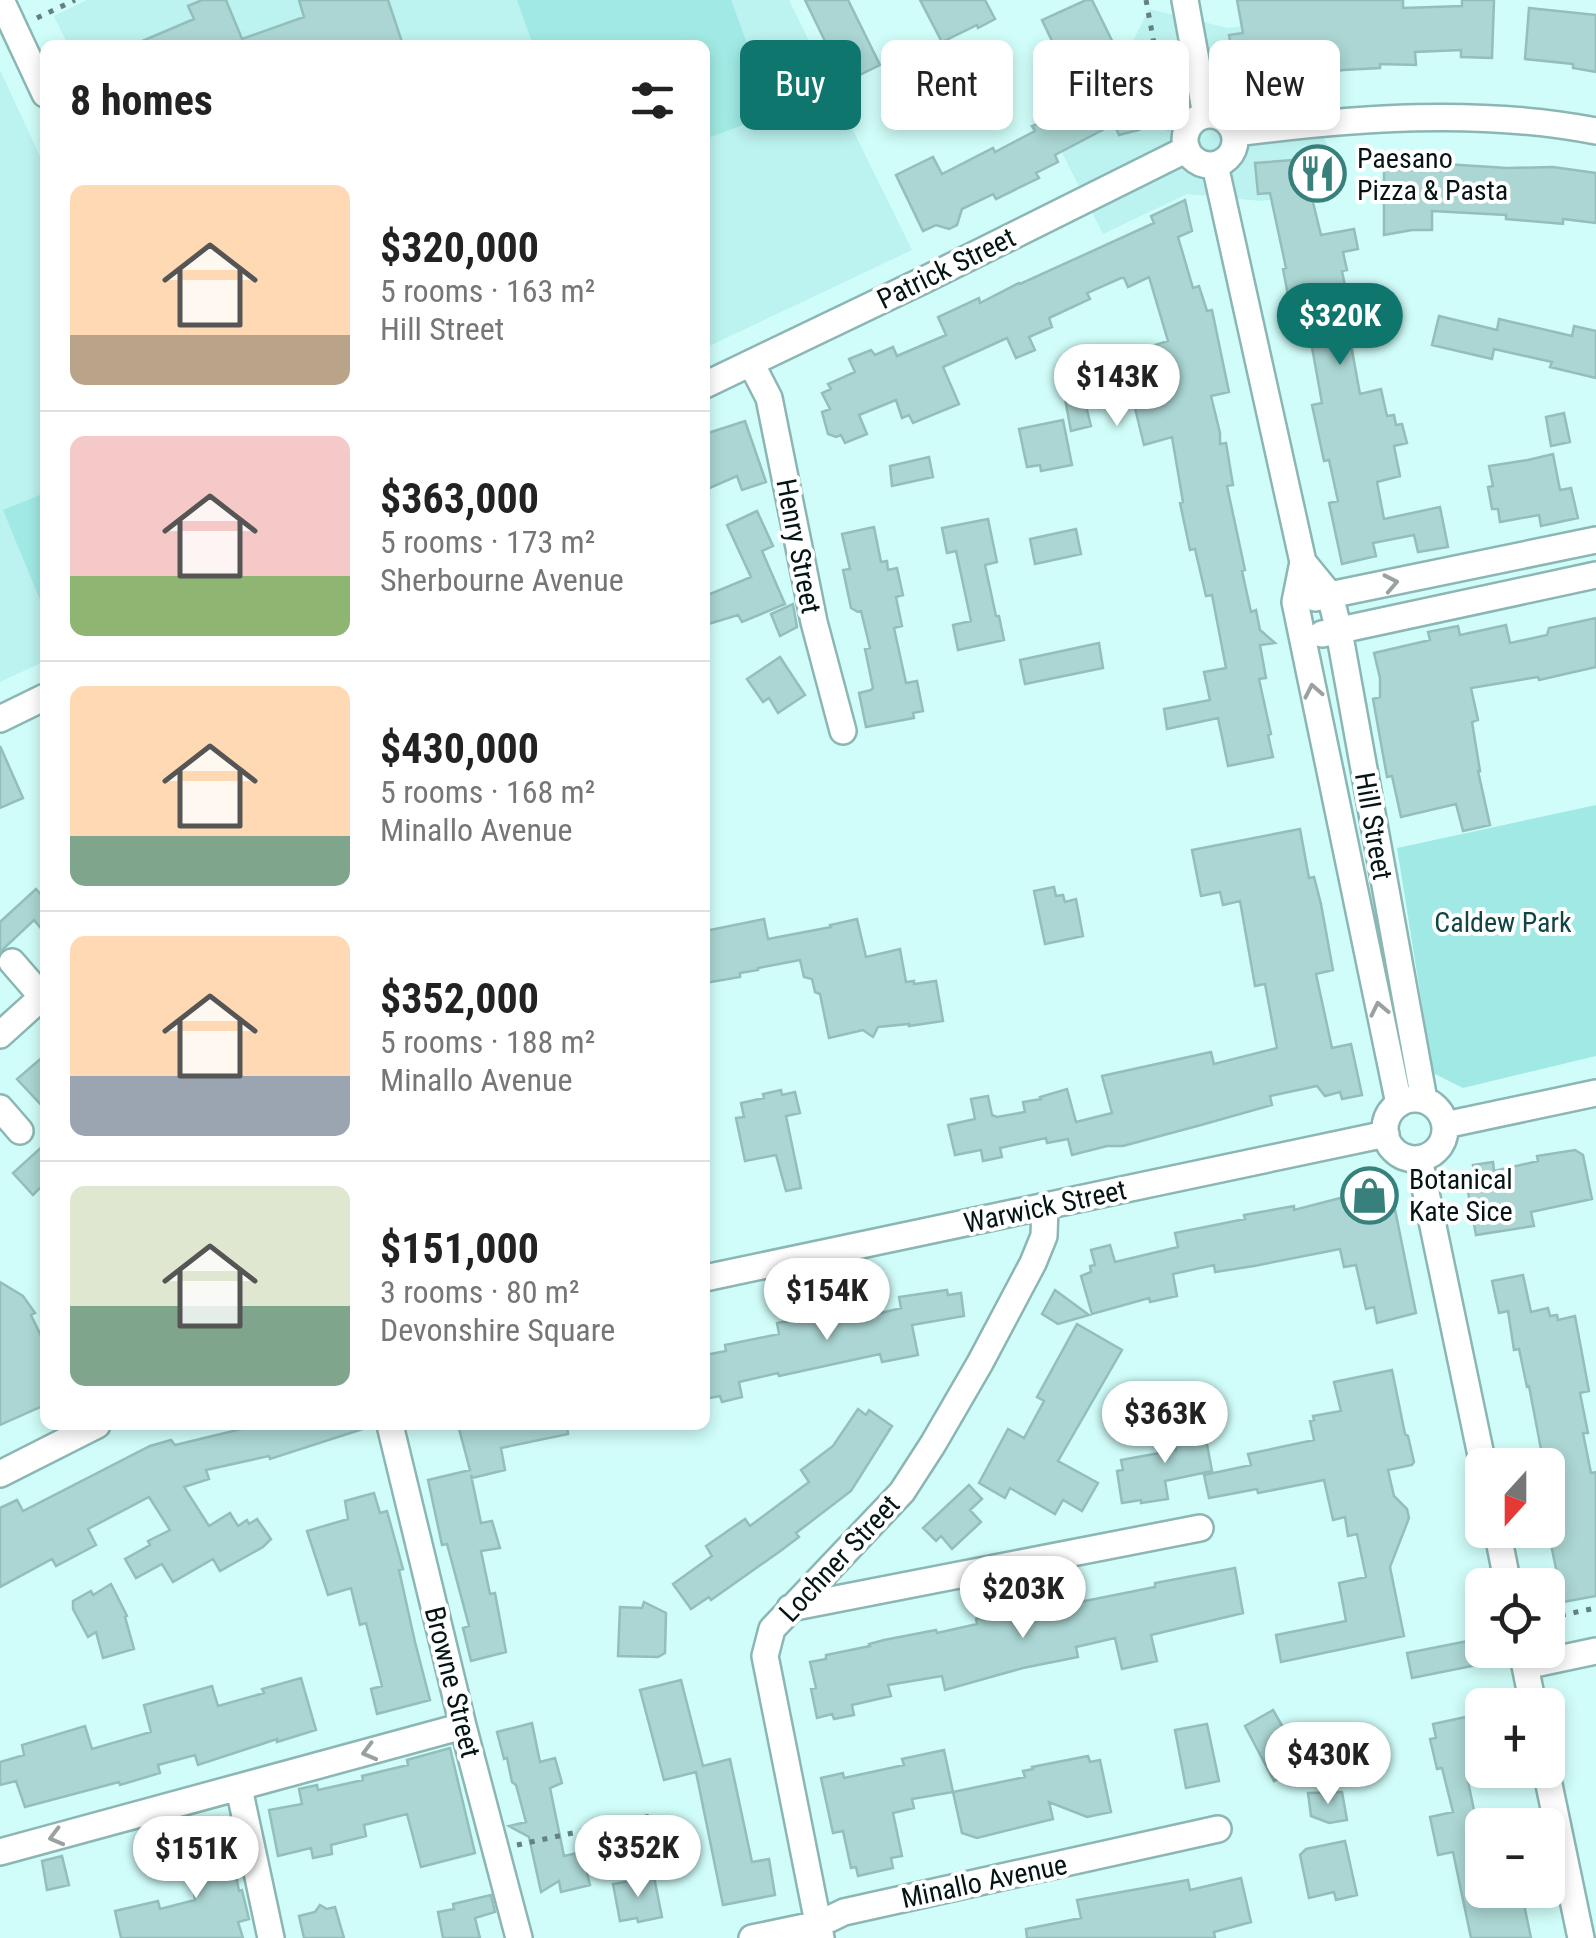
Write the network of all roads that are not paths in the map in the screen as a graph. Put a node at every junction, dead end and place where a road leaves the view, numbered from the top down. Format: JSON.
{"nodes":[{"id":1,"x":1186,"y":0,"type":"edge"},
{"id":2,"x":3,"y":2,"type":"edge"},
{"id":3,"x":40,"y":83,"type":"edge"},
{"id":4,"x":1206,"y":115,"type":"junction"},
{"id":5,"x":1596,"y":131,"type":"edge"},
{"id":6,"x":1235,"y":133,"type":"junction"},
{"id":7,"x":1181,"y":152,"type":"junction"},
{"id":8,"x":1215,"y":165,"type":"junction"},
{"id":9,"x":751,"y":363,"type":"junction"},
{"id":10,"x":710,"y":383,"type":"edge"},
{"id":11,"x":1596,"y":540,"type":"edge"},
{"id":12,"x":1303,"y":562,"type":"junction"},
{"id":13,"x":1596,"y":575,"type":"edge"},
{"id":14,"x":1330,"y":595,"type":"junction"},
{"id":15,"x":1295,"y":602,"type":"junction"},
{"id":16,"x":1339,"y":631,"type":"junction"},
{"id":17,"x":1303,"y":638,"type":"junction"},
{"id":18,"x":40,"y":700,"type":"edge"},
{"id":19,"x":0,"y":718,"type":"edge"},
{"id":20,"x":843,"y":731,"type":"dead end"},
{"id":21,"x":12,"y":962,"type":"dead end"},
{"id":22,"x":40,"y":995,"type":"edge"},
{"id":23,"x":40,"y":1001,"type":"edge"},
{"id":24,"x":0,"y":1035,"type":"edge"},
{"id":25,"x":1596,"y":1093,"type":"edge"},
{"id":26,"x":1411,"y":1102,"type":"junction"},
{"id":27,"x":0,"y":1108,"type":"edge"},
{"id":28,"x":1445,"y":1125,"type":"junction"},
{"id":29,"x":20,"y":1131,"type":"dead end"},
{"id":30,"x":1386,"y":1134,"type":"junction"},
{"id":31,"x":1419,"y":1159,"type":"junction"},
{"id":32,"x":1045,"y":1206,"type":"junction"},
{"id":33,"x":710,"y":1277,"type":"edge"},
{"id":34,"x":87,"y":1430,"type":"edge"},
{"id":35,"x":391,"y":1430,"type":"edge"},
{"id":36,"x":1479,"y":1448,"type":"edge"},
{"id":37,"x":0,"y":1474,"type":"edge"},
{"id":38,"x":1200,"y":1528,"type":"dead end"},
{"id":39,"x":790,"y":1608,"type":"junction"},
{"id":40,"x":1596,"y":1652,"type":"edge"},
{"id":41,"x":1565,"y":1655,"type":"edge"},
{"id":42,"x":463,"y":1726,"type":"junction"},
{"id":43,"x":240,"y":1788,"type":"junction"},
{"id":44,"x":1550,"y":1788,"type":"edge"},
{"id":45,"x":1218,"y":1829,"type":"dead end"},
{"id":46,"x":0,"y":1852,"type":"edge"},
{"id":47,"x":820,"y":1931,"type":"edge"},
{"id":48,"x":271,"y":1938,"type":"edge"},
{"id":49,"x":519,"y":1938,"type":"edge"},
{"id":50,"x":752,"y":1938,"type":"edge"},
{"id":51,"x":1581,"y":1938,"type":"edge"}],
"edges":[{"from":1,"to":4,"type":"street"},
{"from":2,"to":3,"type":"street"},
{"from":4,"to":6,"type":"street"},
{"from":4,"to":7,"type":"street"},
{"from":5,"to":6,"type":"street"},
{"from":6,"to":8,"type":"street"},
{"from":7,"to":8,"type":"street"},
{"from":7,"to":9,"type":"street","name":"Patrick Street"},
{"from":8,"to":12,"type":"street","name":"Hill Street"},
{"from":9,"to":10,"type":"street","name":"Patrick Street"},
{"from":9,"to":20,"type":"street","name":"Henry Street"},
{"from":14,"to":11,"type":"street","one_way":true},
{"from":12,"to":14,"type":"street","name":"Hill Street"},
{"from":12,"to":15,"type":"street","name":"Hill Street"},
{"from":13,"to":16,"type":"street"},
{"from":14,"to":15,"type":"street"},
{"from":14,"to":16,"type":"street","name":"Hill Street"},
{"from":15,"to":17,"type":"street","name":"Hill Street"},
{"from":16,"to":17,"type":"street"},
{"from":16,"to":26,"type":"street","name":"Hill Street"},
{"from":26,"to":17,"type":"street","name":"Hill Street","one_way":true},
{"from":18,"to":19,"type":"street"},
{"from":21,"to":22,"type":"street"},
{"from":23,"to":24,"type":"street"},
{"from":25,"to":28,"type":"street"},
{"from":26,"to":28,"type":"street"},
{"from":26,"to":30,"type":"street"},
{"from":27,"to":29,"type":"street"},
{"from":28,"to":31,"type":"street"},
{"from":30,"to":31,"type":"street"},
{"from":30,"to":32,"type":"street","name":"Warwick Street"},
{"from":31,"to":36,"type":"street"},
{"from":32,"to":33,"type":"street","name":"Warwick Street"},
{"from":32,"to":39,"type":"street","name":"Lochner Street"},
{"from":34,"to":37,"type":"street"},
{"from":35,"to":42,"type":"street","name":"Browne Street"},
{"from":38,"to":39,"type":"street"},
{"from":39,"to":47,"type":"street","name":"Lochner Street"},
{"from":40,"to":41,"type":"street"},
{"from":42,"to":43,"type":"street","one_way":true},
{"from":42,"to":49,"type":"street","name":"Browne Street"},
{"from":43,"to":46,"type":"street","one_way":true},
{"from":43,"to":48,"type":"street"},
{"from":44,"to":51,"type":"street"},
{"from":45,"to":47,"type":"street","name":"Minallo Avenue"},
{"from":47,"to":50,"type":"street","name":"Minallo Avenue"}]}
